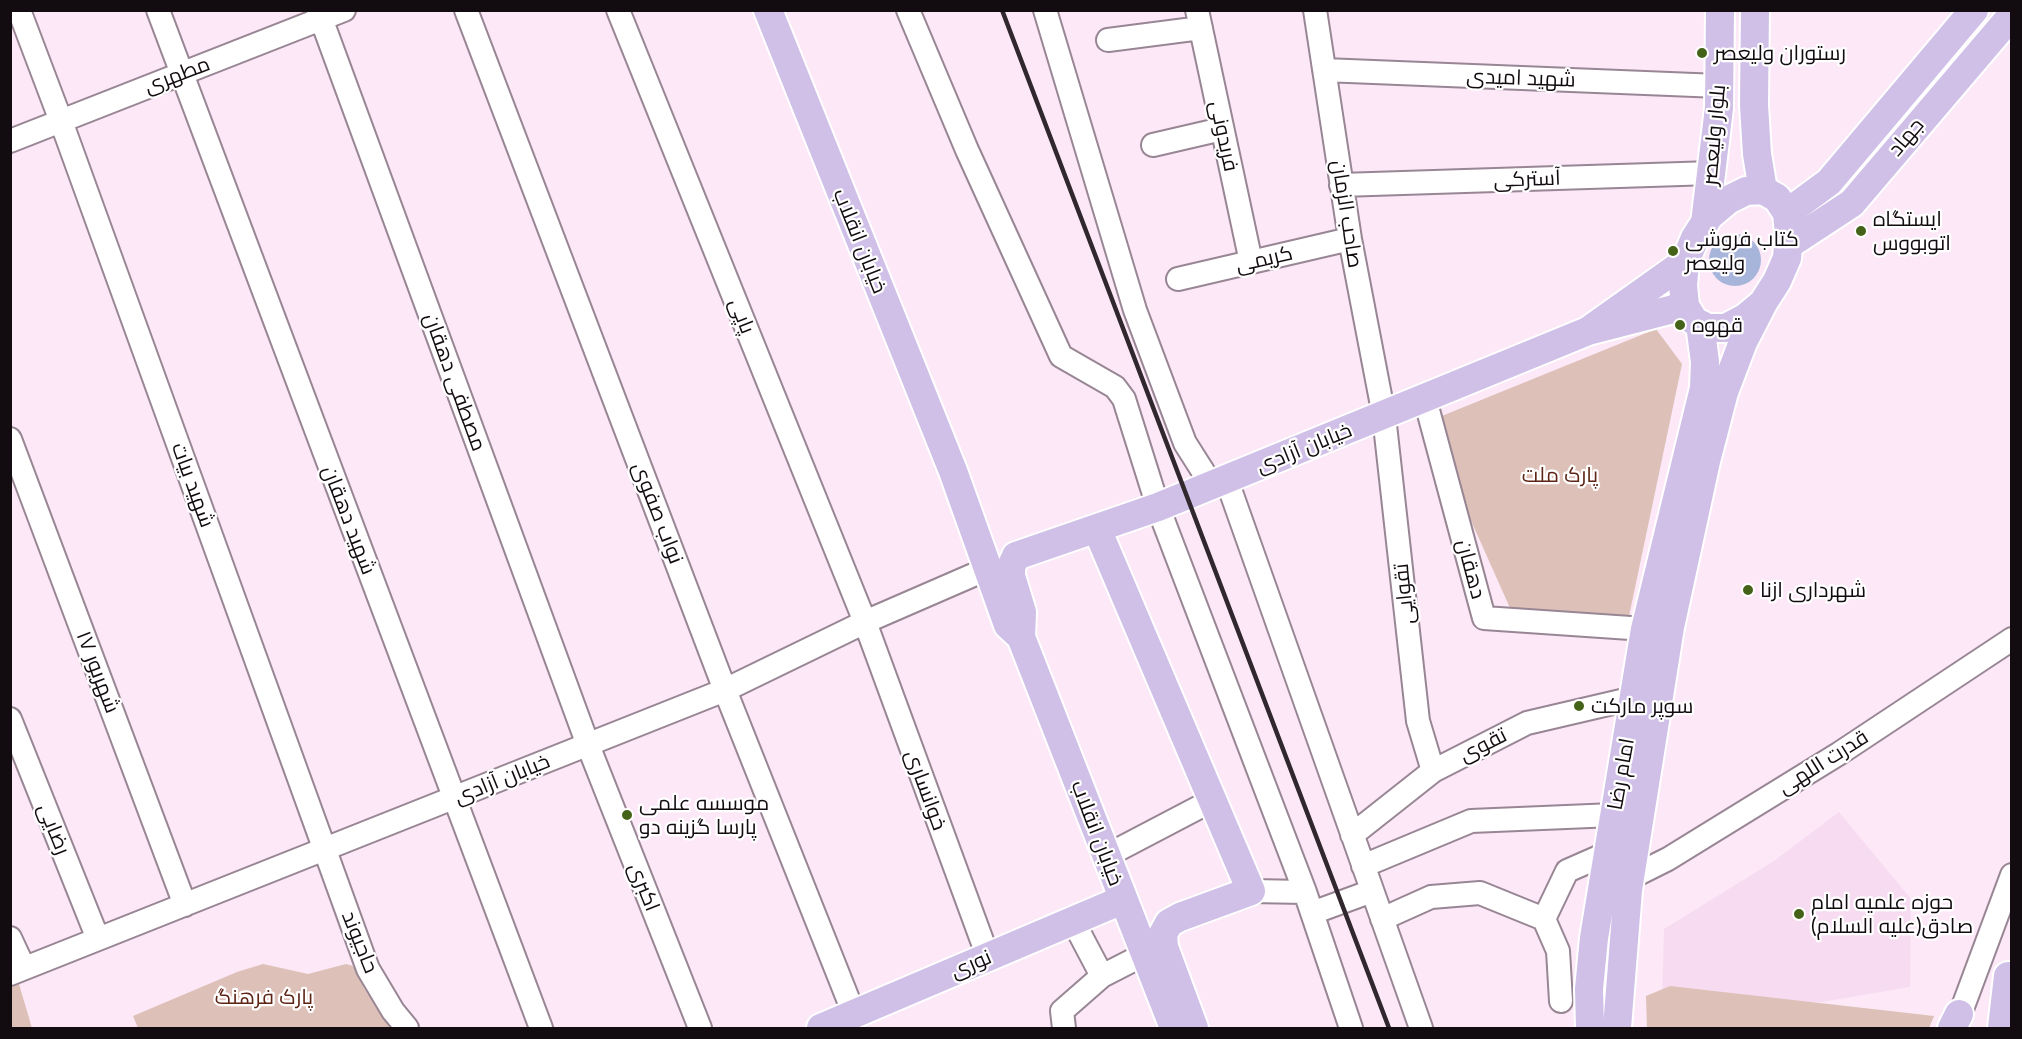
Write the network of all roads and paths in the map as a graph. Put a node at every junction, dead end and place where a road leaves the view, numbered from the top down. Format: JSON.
{"nodes":[{"id":1,"x":19,"y":10,"type":"edge"},
{"id":2,"x":158,"y":10,"type":"edge"},
{"id":3,"x":344,"y":10,"type":"edge"},
{"id":4,"x":466,"y":10,"type":"edge"},
{"id":5,"x":618,"y":10,"type":"edge"},
{"id":6,"x":768,"y":10,"type":"edge"},
{"id":7,"x":908,"y":10,"type":"edge"},
{"id":8,"x":1045,"y":10,"type":"edge"},
{"id":9,"x":1315,"y":10,"type":"edge"},
{"id":10,"x":1720,"y":10,"type":"edge"},
{"id":11,"x":1755,"y":10,"type":"edge"},
{"id":12,"x":1974,"y":10,"type":"edge"},
{"id":13,"x":320,"y":15,"type":"edge"},
{"id":14,"x":2012,"y":15,"type":"edge"},
{"id":15,"x":1199,"y":19,"type":"edge"},
{"id":16,"x":1108,"y":40,"type":"dead end"},
{"id":17,"x":1324,"y":70,"type":"junction"},
{"id":18,"x":182,"y":74,"type":"junction"},
{"id":19,"x":1719,"y":97,"type":"junction"},
{"id":20,"x":1754,"y":105,"type":"junction"},
{"id":21,"x":61,"y":121,"type":"junction"},
{"id":22,"x":1222,"y":129,"type":"junction"},
{"id":23,"x":10,"y":141,"type":"edge"},
{"id":24,"x":1152,"y":145,"type":"dead end"},
{"id":25,"x":1712,"y":173,"type":"junction"},
{"id":26,"x":1829,"y":182,"type":"junction"},
{"id":27,"x":1341,"y":184,"type":"junction"},
{"id":28,"x":1763,"y":190,"type":"junction"},
{"id":29,"x":1852,"y":203,"type":"junction"},
{"id":30,"x":1787,"y":213,"type":"junction"},
{"id":31,"x":1705,"y":223,"type":"junction"},
{"id":32,"x":1350,"y":239,"type":"junction"},
{"id":33,"x":1788,"y":246,"type":"junction"},
{"id":34,"x":1251,"y":262,"type":"junction"},
{"id":35,"x":1685,"y":262,"type":"junction"},
{"id":36,"x":1178,"y":279,"type":"dead end"},
{"id":37,"x":1763,"y":303,"type":"junction"},
{"id":38,"x":1693,"y":315,"type":"junction"},
{"id":39,"x":1588,"y":331,"type":"junction"},
{"id":40,"x":1425,"y":399,"type":"junction"},
{"id":41,"x":1384,"y":416,"type":"junction"},
{"id":42,"x":10,"y":439,"type":"edge"},
{"id":43,"x":1697,"y":456,"type":"junction"},
{"id":44,"x":953,"y":471,"type":"junction"},
{"id":45,"x":1219,"y":481,"type":"junction"},
{"id":46,"x":1158,"y":507,"type":"junction"},
{"id":47,"x":1097,"y":529,"type":"junction"},
{"id":48,"x":1016,"y":556,"type":"junction"},
{"id":49,"x":987,"y":569,"type":"junction"},
{"id":50,"x":865,"y":622,"type":"junction"},
{"id":51,"x":1645,"y":629,"type":"junction"},
{"id":52,"x":1021,"y":637,"type":"junction"},
{"id":53,"x":2012,"y":639,"type":"edge"},
{"id":54,"x":725,"y":690,"type":"junction"},
{"id":55,"x":1634,"y":698,"type":"junction"},
{"id":56,"x":10,"y":719,"type":"edge"},
{"id":57,"x":588,"y":744,"type":"junction"},
{"id":58,"x":1433,"y":771,"type":"junction"},
{"id":59,"x":454,"y":798,"type":"junction"},
{"id":60,"x":1211,"y":801,"type":"junction"},
{"id":61,"x":1614,"y":815,"type":"junction"},
{"id":62,"x":1352,"y":835,"type":"junction"},
{"id":63,"x":325,"y":849,"type":"junction"},
{"id":64,"x":1608,"y":853,"type":"junction"},
{"id":65,"x":1106,"y":856,"type":"junction"},
{"id":66,"x":1363,"y":866,"type":"junction"},
{"id":67,"x":2012,"y":875,"type":"edge"},
{"id":68,"x":1630,"y":878,"type":"junction"},
{"id":69,"x":1251,"y":891,"type":"junction"},
{"id":70,"x":1372,"y":891,"type":"junction"},
{"id":71,"x":1122,"y":900,"type":"junction"},
{"id":72,"x":1308,"y":903,"type":"junction"},
{"id":73,"x":184,"y":905,"type":"junction"},
{"id":74,"x":1382,"y":919,"type":"junction"},
{"id":75,"x":1544,"y":919,"type":"junction"},
{"id":76,"x":1073,"y":921,"type":"junction"},
{"id":77,"x":10,"y":938,"type":"edge"},
{"id":78,"x":98,"y":939,"type":"junction"},
{"id":79,"x":1153,"y":951,"type":"junction"},
{"id":80,"x":988,"y":957,"type":"junction"},
{"id":81,"x":17,"y":971,"type":"edge"},
{"id":82,"x":2010,"y":971,"type":"edge"},
{"id":83,"x":1101,"y":976,"type":"junction"},
{"id":84,"x":1561,"y":1001,"type":"dead end"},
{"id":85,"x":854,"y":1014,"type":"junction"},
{"id":86,"x":1955,"y":1024,"type":"edge"},
{"id":87,"x":407,"y":1029,"type":"edge"},
{"id":88,"x":541,"y":1029,"type":"edge"},
{"id":89,"x":700,"y":1029,"type":"edge"},
{"id":90,"x":821,"y":1029,"type":"edge"},
{"id":91,"x":1064,"y":1029,"type":"edge"},
{"id":92,"x":1174,"y":1029,"type":"edge"},
{"id":93,"x":1194,"y":1029,"type":"edge"},
{"id":94,"x":1352,"y":1029,"type":"edge"},
{"id":95,"x":1421,"y":1029,"type":"edge"},
{"id":96,"x":1590,"y":1029,"type":"edge"},
{"id":97,"x":1617,"y":1029,"type":"edge"},
{"id":98,"x":1990,"y":1029,"type":"edge"},
{"id":99,"x":2002,"y":1029,"type":"edge"}],
"edges":[{"from":1,"to":21,"type":"street","name":"شهید بیات"},
{"from":2,"to":18,"type":"street","name":"شهید دهقان"},
{"from":3,"to":13,"type":"street","name":"مطهری"},
{"from":4,"to":54,"type":"street","name":"نواب صفوی"},
{"from":5,"to":50,"type":"street","name":"پاپی"},
{"from":6,"to":44,"type":"main road","name":"خیابان انقلاب"},
{"from":7,"to":46,"type":"street"},
{"from":8,"to":45,"type":"street"},
{"from":9,"to":17,"type":"street","name":"صاحب الزمان"},
{"from":10,"to":19,"type":"main road","name":"بلوار ولیعصر"},
{"from":11,"to":20,"type":"main road","name":"بلوار ولیعصر"},
{"from":12,"to":26,"type":"main road","name":"جهاد"},
{"from":13,"to":18,"type":"street","name":"مطهری"},
{"from":13,"to":57,"type":"street","name":"مصطفی دهقان"},
{"from":14,"to":29,"type":"main road","name":"جهاد"},
{"from":15,"to":16,"type":"street"},
{"from":15,"to":22,"type":"street","name":"فریدونی"},
{"from":17,"to":19,"type":"street","name":"شهید امیدی"},
{"from":17,"to":27,"type":"street","name":"صاحب الزمان"},
{"from":18,"to":21,"type":"street","name":"مطهری"},
{"from":18,"to":59,"type":"street","name":"شهید دهقان"},
{"from":19,"to":20,"type":"main road"},
{"from":19,"to":25,"type":"main road","name":"بلوار ولیعصر"},
{"from":20,"to":28,"type":"main road","name":"بلوار ولیعصر"},
{"from":21,"to":23,"type":"street","name":"مطهری"},
{"from":21,"to":63,"type":"street","name":"شهید بیات"},
{"from":22,"to":24,"type":"street"},
{"from":22,"to":34,"type":"street","name":"فریدونی"},
{"from":25,"to":27,"type":"street","name":"آسترکی"},
{"from":25,"to":31,"type":"main road","name":"بلوار ولیعصر"},
{"from":26,"to":29,"type":"main road"},
{"from":26,"to":30,"type":"main road","name":"جهاد"},
{"from":27,"to":32,"type":"street","name":"صاحب الزمان"},
{"from":28,"to":30,"type":"main road"},
{"from":28,"to":31,"type":"main road"},
{"from":29,"to":33,"type":"main road","name":"جهاد"},
{"from":30,"to":33,"type":"main road"},
{"from":31,"to":35,"type":"main road"},
{"from":32,"to":34,"type":"street","name":"کریمی"},
{"from":32,"to":41,"type":"street","name":"صاحب الزمان"},
{"from":33,"to":37,"type":"main road"},
{"from":34,"to":36,"type":"street","name":"کریمی"},
{"from":35,"to":38,"type":"main road"},
{"from":35,"to":39,"type":"main road"},
{"from":37,"to":38,"type":"main road"},
{"from":37,"to":43,"type":"main road"},
{"from":38,"to":39,"type":"main road"},
{"from":38,"to":43,"type":"main road"},
{"from":39,"to":40,"type":"main road","name":"خیابان آزادی"},
{"from":40,"to":41,"type":"main road","name":"خیابان آزادی"},
{"from":40,"to":51,"type":"street","name":"دهقان"},
{"from":41,"to":45,"type":"main road","name":"خیابان آزادی"},
{"from":41,"to":58,"type":"street","name":"تقوایی"},
{"from":42,"to":73,"type":"street","name":"۱۷ شهریور"},
{"from":43,"to":51,"type":"main road","name":"امام رضا"},
{"from":43,"to":68,"type":"main road","name":"امام رضا"},
{"from":44,"to":48,"type":"main road","name":"خیابان انقلاب"},
{"from":44,"to":49,"type":"main road","name":"خیابان انقلاب"},
{"from":45,"to":46,"type":"main road","name":"خیابان آزادی"},
{"from":45,"to":62,"type":"street"},
{"from":46,"to":47,"type":"main road","name":"خیابان آزادی"},
{"from":46,"to":72,"type":"street"},
{"from":47,"to":48,"type":"main road","name":"خیابان آزادی"},
{"from":47,"to":60,"type":"main road"},
{"from":48,"to":52,"type":"main road","name":"خیابان انقلاب"},
{"from":49,"to":50,"type":"street","name":"خیابان آزادی"},
{"from":49,"to":52,"type":"main road","name":"خیابان انقلاب"},
{"from":50,"to":54,"type":"street","name":"خیابان آزادی"},
{"from":50,"to":80,"type":"street","name":"خوانساری"},
{"from":51,"to":55,"type":"main road","name":"امام رضا"},
{"from":52,"to":65,"type":"main road","name":"خیابان انقلاب"},
{"from":53,"to":68,"type":"street","name":"قدرت اللهی"},
{"from":54,"to":57,"type":"street","name":"خیابان آزادی"},
{"from":54,"to":85,"type":"street","name":"نواب صفوی"},
{"from":55,"to":58,"type":"street","name":"تقوی"},
{"from":55,"to":61,"type":"main road","name":"امام رضا"},
{"from":56,"to":78,"type":"street","name":"رضایی"},
{"from":57,"to":59,"type":"street","name":"خیابان آزادی"},
{"from":57,"to":89,"type":"street","name":"اکبری"},
{"from":58,"to":62,"type":"street","name":"تقوی"},
{"from":59,"to":63,"type":"street","name":"خیابان آزادی"},
{"from":59,"to":88,"type":"street","name":"شهید دهقان"},
{"from":60,"to":65,"type":"street"},
{"from":60,"to":69,"type":"main road"},
{"from":61,"to":64,"type":"main road","name":"امام رضا"},
{"from":61,"to":66,"type":"street"},
{"from":62,"to":66,"type":"street"},
{"from":63,"to":73,"type":"street","name":"خیابان آزادی"},
{"from":63,"to":87,"type":"street","name":"حاجیوند"},
{"from":64,"to":75,"type":"street"},
{"from":64,"to":96,"type":"main road","name":"امام رضا"},
{"from":65,"to":71,"type":"main road","name":"خیابان انقلاب"},
{"from":66,"to":70,"type":"street"},
{"from":67,"to":86,"type":"street"},
{"from":68,"to":97,"type":"main road","name":"امام رضا"},
{"from":69,"to":72,"type":"street"},
{"from":69,"to":79,"type":"main road"},
{"from":70,"to":72,"type":"street"},
{"from":70,"to":74,"type":"street"},
{"from":71,"to":76,"type":"main road","name":"نوری"},
{"from":71,"to":79,"type":"main road","name":"خیابان انقلاب"},
{"from":72,"to":94,"type":"street"},
{"from":73,"to":78,"type":"street","name":"خیابان آزادی"},
{"from":74,"to":75,"type":"street"},
{"from":74,"to":95,"type":"street"},
{"from":75,"to":84,"type":"street"},
{"from":76,"to":80,"type":"main road","name":"نوری"},
{"from":76,"to":83,"type":"street"},
{"from":77,"to":81,"type":"street"},
{"from":78,"to":81,"type":"street","name":"خیابان آزادی"},
{"from":79,"to":83,"type":"street"},
{"from":79,"to":92,"type":"main road","name":"خیابان انقلاب"},
{"from":79,"to":93,"type":"main road","name":"خیابان انقلاب"},
{"from":80,"to":85,"type":"main road","name":"نوری"},
{"from":82,"to":98,"type":"street"},
{"from":82,"to":99,"type":"main road"},
{"from":83,"to":91,"type":"street"},
{"from":85,"to":90,"type":"main road","name":"نوری"}]}
